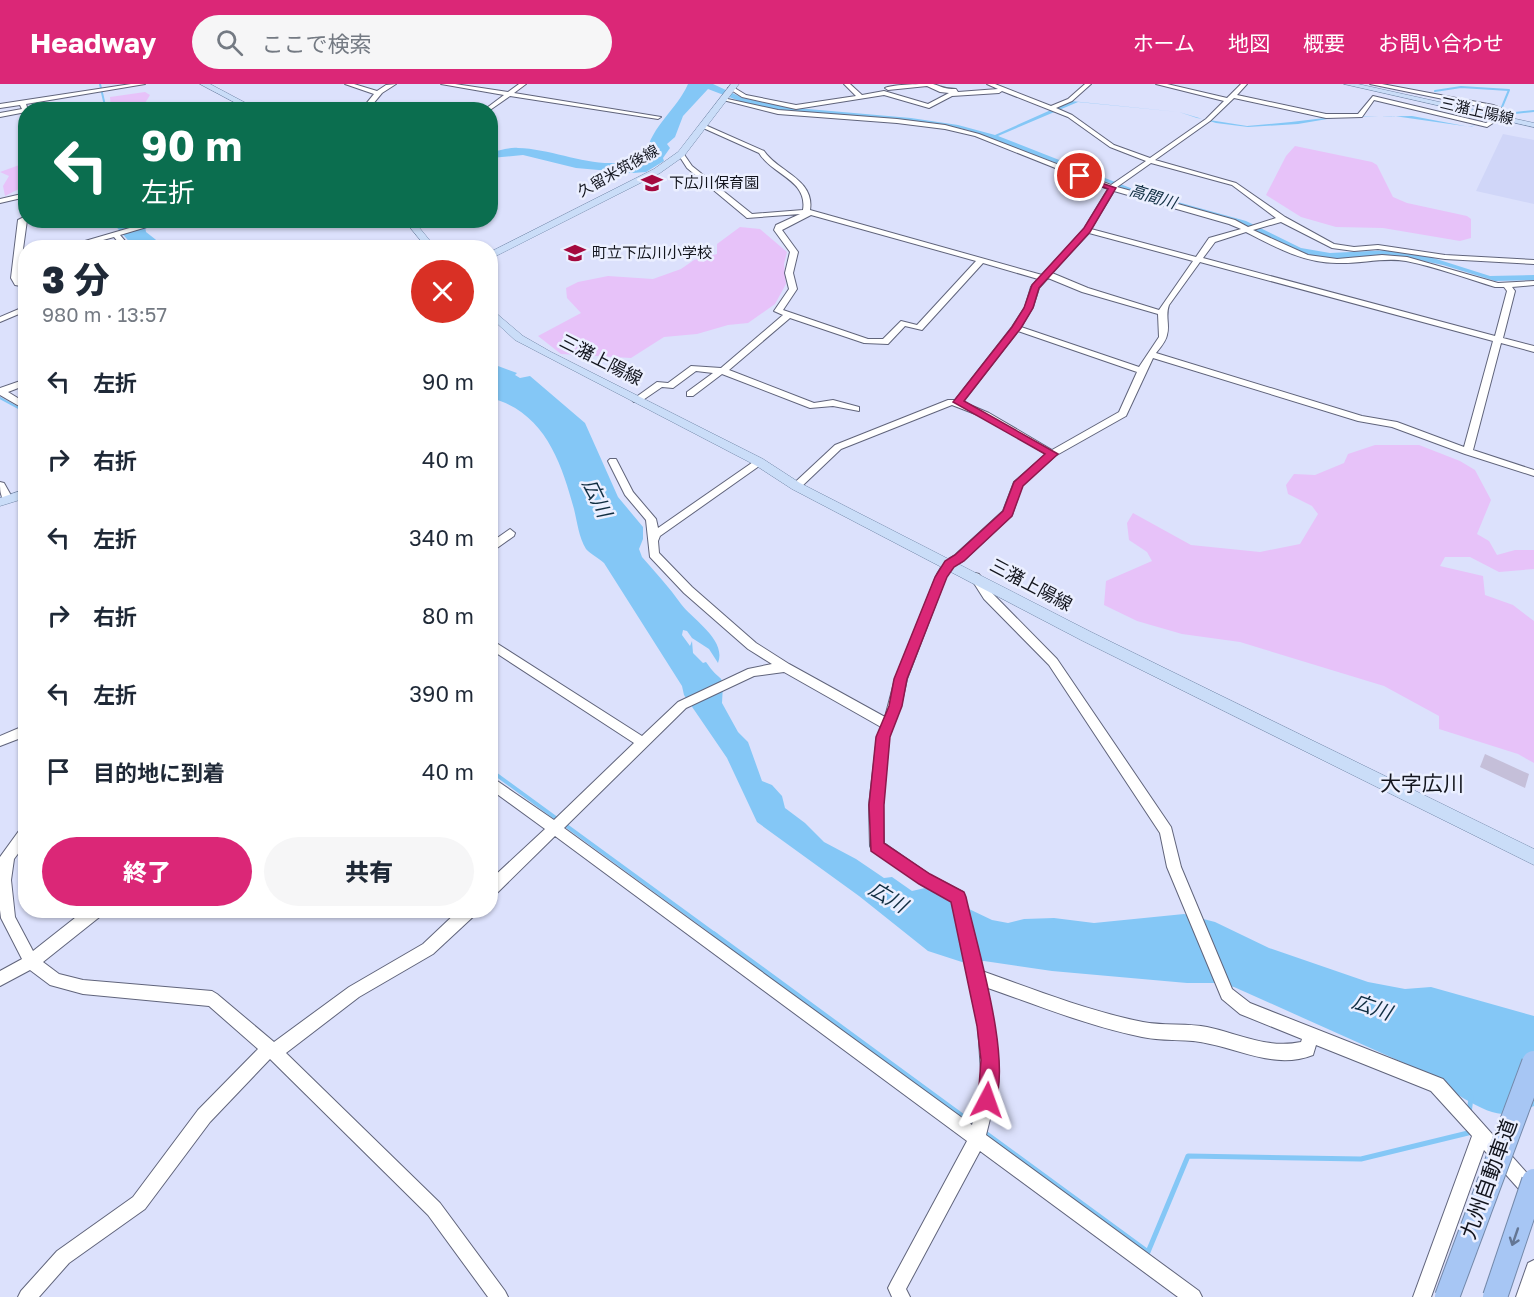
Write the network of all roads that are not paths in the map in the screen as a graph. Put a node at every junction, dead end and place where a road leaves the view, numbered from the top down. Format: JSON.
{"nodes":[{"id":1,"x":142,"y":84,"type":"edge"},
{"id":2,"x":204,"y":84,"type":"edge"},
{"id":3,"x":348,"y":84,"type":"edge"},
{"id":4,"x":393,"y":84,"type":"edge"},
{"id":5,"x":444,"y":84,"type":"edge"},
{"id":6,"x":523,"y":84,"type":"edge"},
{"id":7,"x":847,"y":84,"type":"edge"},
{"id":8,"x":1088,"y":84,"type":"edge"},
{"id":9,"x":1159,"y":84,"type":"edge"},
{"id":10,"x":1244,"y":84,"type":"edge"},
{"id":11,"x":1348,"y":84,"type":"edge"},
{"id":12,"x":1373,"y":84,"type":"edge"},
{"id":13,"x":993,"y":85,"type":"edge"},
{"id":14,"x":888,"y":88,"type":"dead end"},
{"id":15,"x":729,"y":92,"type":"edge"},
{"id":16,"x":376,"y":93,"type":"junction"},
{"id":17,"x":509,"y":94,"type":"junction"},
{"id":18,"x":862,"y":98,"type":"junction"},
{"id":19,"x":1232,"y":98,"type":"junction"},
{"id":20,"x":22,"y":102,"type":"edge"},
{"id":21,"x":240,"y":102,"type":"edge"},
{"id":22,"x":372,"y":102,"type":"edge"},
{"id":23,"x":498,"y":102,"type":"edge"},
{"id":24,"x":18,"y":103,"type":"edge"},
{"id":25,"x":0,"y":106,"type":"edge"},
{"id":26,"x":1055,"y":108,"type":"junction"},
{"id":27,"x":18,"y":111,"type":"edge"},
{"id":28,"x":1501,"y":113,"type":"dead end"},
{"id":29,"x":0,"y":115,"type":"edge"},
{"id":30,"x":658,"y":117,"type":"dead end"},
{"id":31,"x":1493,"y":121,"type":"dead end"},
{"id":32,"x":1534,"y":125,"type":"edge"},
{"id":33,"x":703,"y":126,"type":"junction"},
{"id":34,"x":681,"y":154,"type":"junction"},
{"id":35,"x":1150,"y":160,"type":"junction"},
{"id":36,"x":1112,"y":188,"type":"junction"},
{"id":37,"x":18,"y":197,"type":"edge"},
{"id":38,"x":0,"y":201,"type":"edge"},
{"id":39,"x":806,"y":212,"type":"junction"},
{"id":40,"x":1282,"y":219,"type":"junction"},
{"id":41,"x":139,"y":228,"type":"edge"},
{"id":42,"x":415,"y":228,"type":"edge"},
{"id":43,"x":1249,"y":228,"type":"junction"},
{"id":44,"x":1087,"y":230,"type":"junction"},
{"id":45,"x":117,"y":234,"type":"junction"},
{"id":46,"x":94,"y":240,"type":"edge"},
{"id":47,"x":122,"y":240,"type":"edge"},
{"id":48,"x":425,"y":240,"type":"edge"},
{"id":49,"x":498,"y":252,"type":"edge"},
{"id":50,"x":1197,"y":259,"type":"junction"},
{"id":51,"x":981,"y":261,"type":"junction"},
{"id":52,"x":1534,"y":262,"type":"edge"},
{"id":53,"x":1047,"y":276,"type":"junction"},
{"id":54,"x":1534,"y":283,"type":"edge"},
{"id":55,"x":1507,"y":286,"type":"junction"},
{"id":56,"x":18,"y":313,"type":"edge"},
{"id":57,"x":1162,"y":313,"type":"junction"},
{"id":58,"x":789,"y":314,"type":"junction"},
{"id":59,"x":498,"y":318,"type":"edge"},
{"id":60,"x":1,"y":323,"type":"edge"},
{"id":61,"x":1016,"y":328,"type":"junction"},
{"id":62,"x":1497,"y":339,"type":"junction"},
{"id":63,"x":1534,"y":349,"type":"edge"},
{"id":64,"x":1151,"y":354,"type":"junction"},
{"id":65,"x":1143,"y":371,"type":"junction"},
{"id":66,"x":721,"y":372,"type":"junction"},
{"id":67,"x":18,"y":385,"type":"edge"},
{"id":68,"x":0,"y":392,"type":"edge"},
{"id":69,"x":690,"y":394,"type":"dead end"},
{"id":70,"x":636,"y":400,"type":"junction"},
{"id":71,"x":18,"y":402,"type":"edge"},
{"id":72,"x":958,"y":402,"type":"junction"},
{"id":73,"x":856,"y":409,"type":"dead end"},
{"id":74,"x":1468,"y":452,"type":"junction"},
{"id":75,"x":1052,"y":454,"type":"junction"},
{"id":76,"x":613,"y":461,"type":"dead end"},
{"id":77,"x":759,"y":462,"type":"junction"},
{"id":78,"x":1534,"y":473,"type":"edge"},
{"id":79,"x":0,"y":486,"type":"edge"},
{"id":80,"x":796,"y":486,"type":"junction"},
{"id":81,"x":4,"y":501,"type":"edge"},
{"id":82,"x":510,"y":533,"type":"dead end"},
{"id":83,"x":654,"y":538,"type":"junction"},
{"id":84,"x":498,"y":543,"type":"edge"},
{"id":85,"x":949,"y":564,"type":"junction"},
{"id":86,"x":974,"y":576,"type":"junction"},
{"id":87,"x":498,"y":648,"type":"edge"},
{"id":88,"x":785,"y":667,"type":"junction"},
{"id":89,"x":887,"y":724,"type":"junction"},
{"id":90,"x":18,"y":733,"type":"edge"},
{"id":91,"x":0,"y":741,"type":"edge"},
{"id":92,"x":643,"y":743,"type":"junction"},
{"id":93,"x":498,"y":786,"type":"edge"},
{"id":94,"x":559,"y":824,"type":"junction"},
{"id":95,"x":18,"y":843,"type":"edge"},
{"id":96,"x":1534,"y":857,"type":"edge"},
{"id":97,"x":498,"y":882,"type":"edge"},
{"id":98,"x":87,"y":918,"type":"edge"},
{"id":99,"x":461,"y":918,"type":"edge"},
{"id":100,"x":31,"y":962,"type":"junction"},
{"id":101,"x":973,"y":974,"type":"junction"},
{"id":102,"x":0,"y":979,"type":"edge"},
{"id":103,"x":1311,"y":1035,"type":"junction"},
{"id":104,"x":272,"y":1050,"type":"junction"},
{"id":105,"x":1534,"y":1063,"type":"edge"},
{"id":106,"x":1481,"y":1134,"type":"junction"},
{"id":107,"x":977,"y":1139,"type":"junction"},
{"id":108,"x":1534,"y":1181,"type":"edge"},
{"id":109,"x":1534,"y":1193,"type":"edge"},
{"id":110,"x":1534,"y":1269,"type":"edge"},
{"id":111,"x":27,"y":1297,"type":"edge"},
{"id":112,"x":499,"y":1297,"type":"edge"},
{"id":113,"x":901,"y":1297,"type":"edge"},
{"id":114,"x":1193,"y":1297,"type":"edge"},
{"id":115,"x":1422,"y":1297,"type":"edge"},
{"id":116,"x":1447,"y":1297,"type":"edge"},
{"id":117,"x":1495,"y":1297,"type":"edge"},
{"id":118,"x":1525,"y":1297,"type":"edge"}],
"edges":[{"from":1,"to":20,"type":"street"},
{"from":2,"to":21,"type":"main road"},
{"from":3,"to":16,"type":"street"},
{"from":4,"to":16,"type":"street"},
{"from":5,"to":17,"type":"street"},
{"from":6,"to":17,"type":"street"},
{"from":7,"to":18,"type":"street"},
{"from":8,"to":26,"type":"street"},
{"from":9,"to":19,"type":"street"},
{"from":10,"to":19,"type":"street"},
{"from":11,"to":32,"type":"main road","name":"三潴上陽線"},
{"from":12,"to":28,"type":"street"},
{"from":13,"to":14,"type":"street"},
{"from":13,"to":26,"type":"street"},
{"from":15,"to":18,"type":"street"},
{"from":15,"to":33,"type":"main road","name":"久留米筑後線"},
{"from":15,"to":36,"type":"street"},
{"from":16,"to":22,"type":"street"},
{"from":17,"to":23,"type":"street"},
{"from":17,"to":30,"type":"street"},
{"from":18,"to":26,"type":"street"},
{"from":19,"to":31,"type":"street"},
{"from":19,"to":35,"type":"street"},
{"from":24,"to":25,"type":"street"},
{"from":26,"to":35,"type":"street"},
{"from":27,"to":29,"type":"street"},
{"from":33,"to":34,"type":"main road","name":"久留米筑後線"},
{"from":33,"to":39,"type":"street"},
{"from":34,"to":39,"type":"street"},
{"from":34,"to":49,"type":"main road","name":"久留米筑後線"},
{"from":35,"to":36,"type":"street"},
{"from":35,"to":40,"type":"street"},
{"from":36,"to":43,"type":"street"},
{"from":36,"to":44,"type":"street"},
{"from":37,"to":38,"type":"street"},
{"from":39,"to":51,"type":"street"},
{"from":39,"to":58,"type":"street"},
{"from":40,"to":43,"type":"street"},
{"from":40,"to":52,"type":"street"},
{"from":41,"to":45,"type":"street"},
{"from":42,"to":48,"type":"main road"},
{"from":43,"to":50,"type":"street"},
{"from":43,"to":55,"type":"street"},
{"from":44,"to":50,"type":"street"},
{"from":44,"to":53,"type":"street"},
{"from":45,"to":46,"type":"street"},
{"from":45,"to":47,"type":"street"},
{"from":50,"to":57,"type":"street"},
{"from":50,"to":62,"type":"street"},
{"from":51,"to":53,"type":"street"},
{"from":51,"to":58,"type":"street"},
{"from":53,"to":57,"type":"street"},
{"from":53,"to":61,"type":"street"},
{"from":54,"to":55,"type":"street"},
{"from":55,"to":62,"type":"street"},
{"from":56,"to":60,"type":"street"},
{"from":57,"to":64,"type":"street"},
{"from":58,"to":66,"type":"street"},
{"from":59,"to":70,"type":"main road","name":"三潴上陽線"},
{"from":61,"to":65,"type":"street"},
{"from":61,"to":72,"type":"street"},
{"from":62,"to":63,"type":"street"},
{"from":62,"to":74,"type":"street"},
{"from":64,"to":65,"type":"street"},
{"from":64,"to":74,"type":"street"},
{"from":65,"to":75,"type":"street"},
{"from":66,"to":69,"type":"street"},
{"from":66,"to":70,"type":"street"},
{"from":66,"to":73,"type":"street"},
{"from":67,"to":68,"type":"street"},
{"from":68,"to":71,"type":"street"},
{"from":70,"to":77,"type":"main road","name":"三潴上陽線"},
{"from":72,"to":75,"type":"street"},
{"from":72,"to":80,"type":"street"},
{"from":74,"to":78,"type":"street"},
{"from":75,"to":85,"type":"street"},
{"from":76,"to":83,"type":"street"},
{"from":77,"to":80,"type":"main road","name":"三潴上陽線"},
{"from":77,"to":83,"type":"street"},
{"from":79,"to":81,"type":"street"},
{"from":80,"to":85,"type":"main road","name":"三潴上陽線"},
{"from":82,"to":84,"type":"street"},
{"from":83,"to":88,"type":"street"},
{"from":85,"to":86,"type":"main road","name":"三潴上陽線"},
{"from":85,"to":89,"type":"street"},
{"from":86,"to":96,"type":"main road","name":"三潴上陽線"},
{"from":86,"to":103,"type":"street"},
{"from":87,"to":92,"type":"street"},
{"from":88,"to":89,"type":"street"},
{"from":88,"to":92,"type":"street"},
{"from":89,"to":101,"type":"street"},
{"from":90,"to":91,"type":"street"},
{"from":92,"to":94,"type":"street"},
{"from":93,"to":94,"type":"street"},
{"from":94,"to":97,"type":"street"},
{"from":94,"to":107,"type":"street"},
{"from":95,"to":100,"type":"street"},
{"from":98,"to":100,"type":"street"},
{"from":99,"to":104,"type":"street"},
{"from":100,"to":102,"type":"street"},
{"from":100,"to":104,"type":"street"},
{"from":101,"to":103,"type":"street"},
{"from":101,"to":107,"type":"street"},
{"from":103,"to":106,"type":"street"},
{"from":104,"to":111,"type":"street"},
{"from":104,"to":112,"type":"street"},
{"from":105,"to":116,"type":"highway","name":"九州自動車道","bridge":true},
{"from":106,"to":109,"type":"street"},
{"from":106,"to":115,"type":"street"},
{"from":107,"to":113,"type":"street"},
{"from":107,"to":114,"type":"street"},
{"from":108,"to":117,"type":"highway","one_way":true,"bridge":true},
{"from":110,"to":118,"type":"street"}]}
